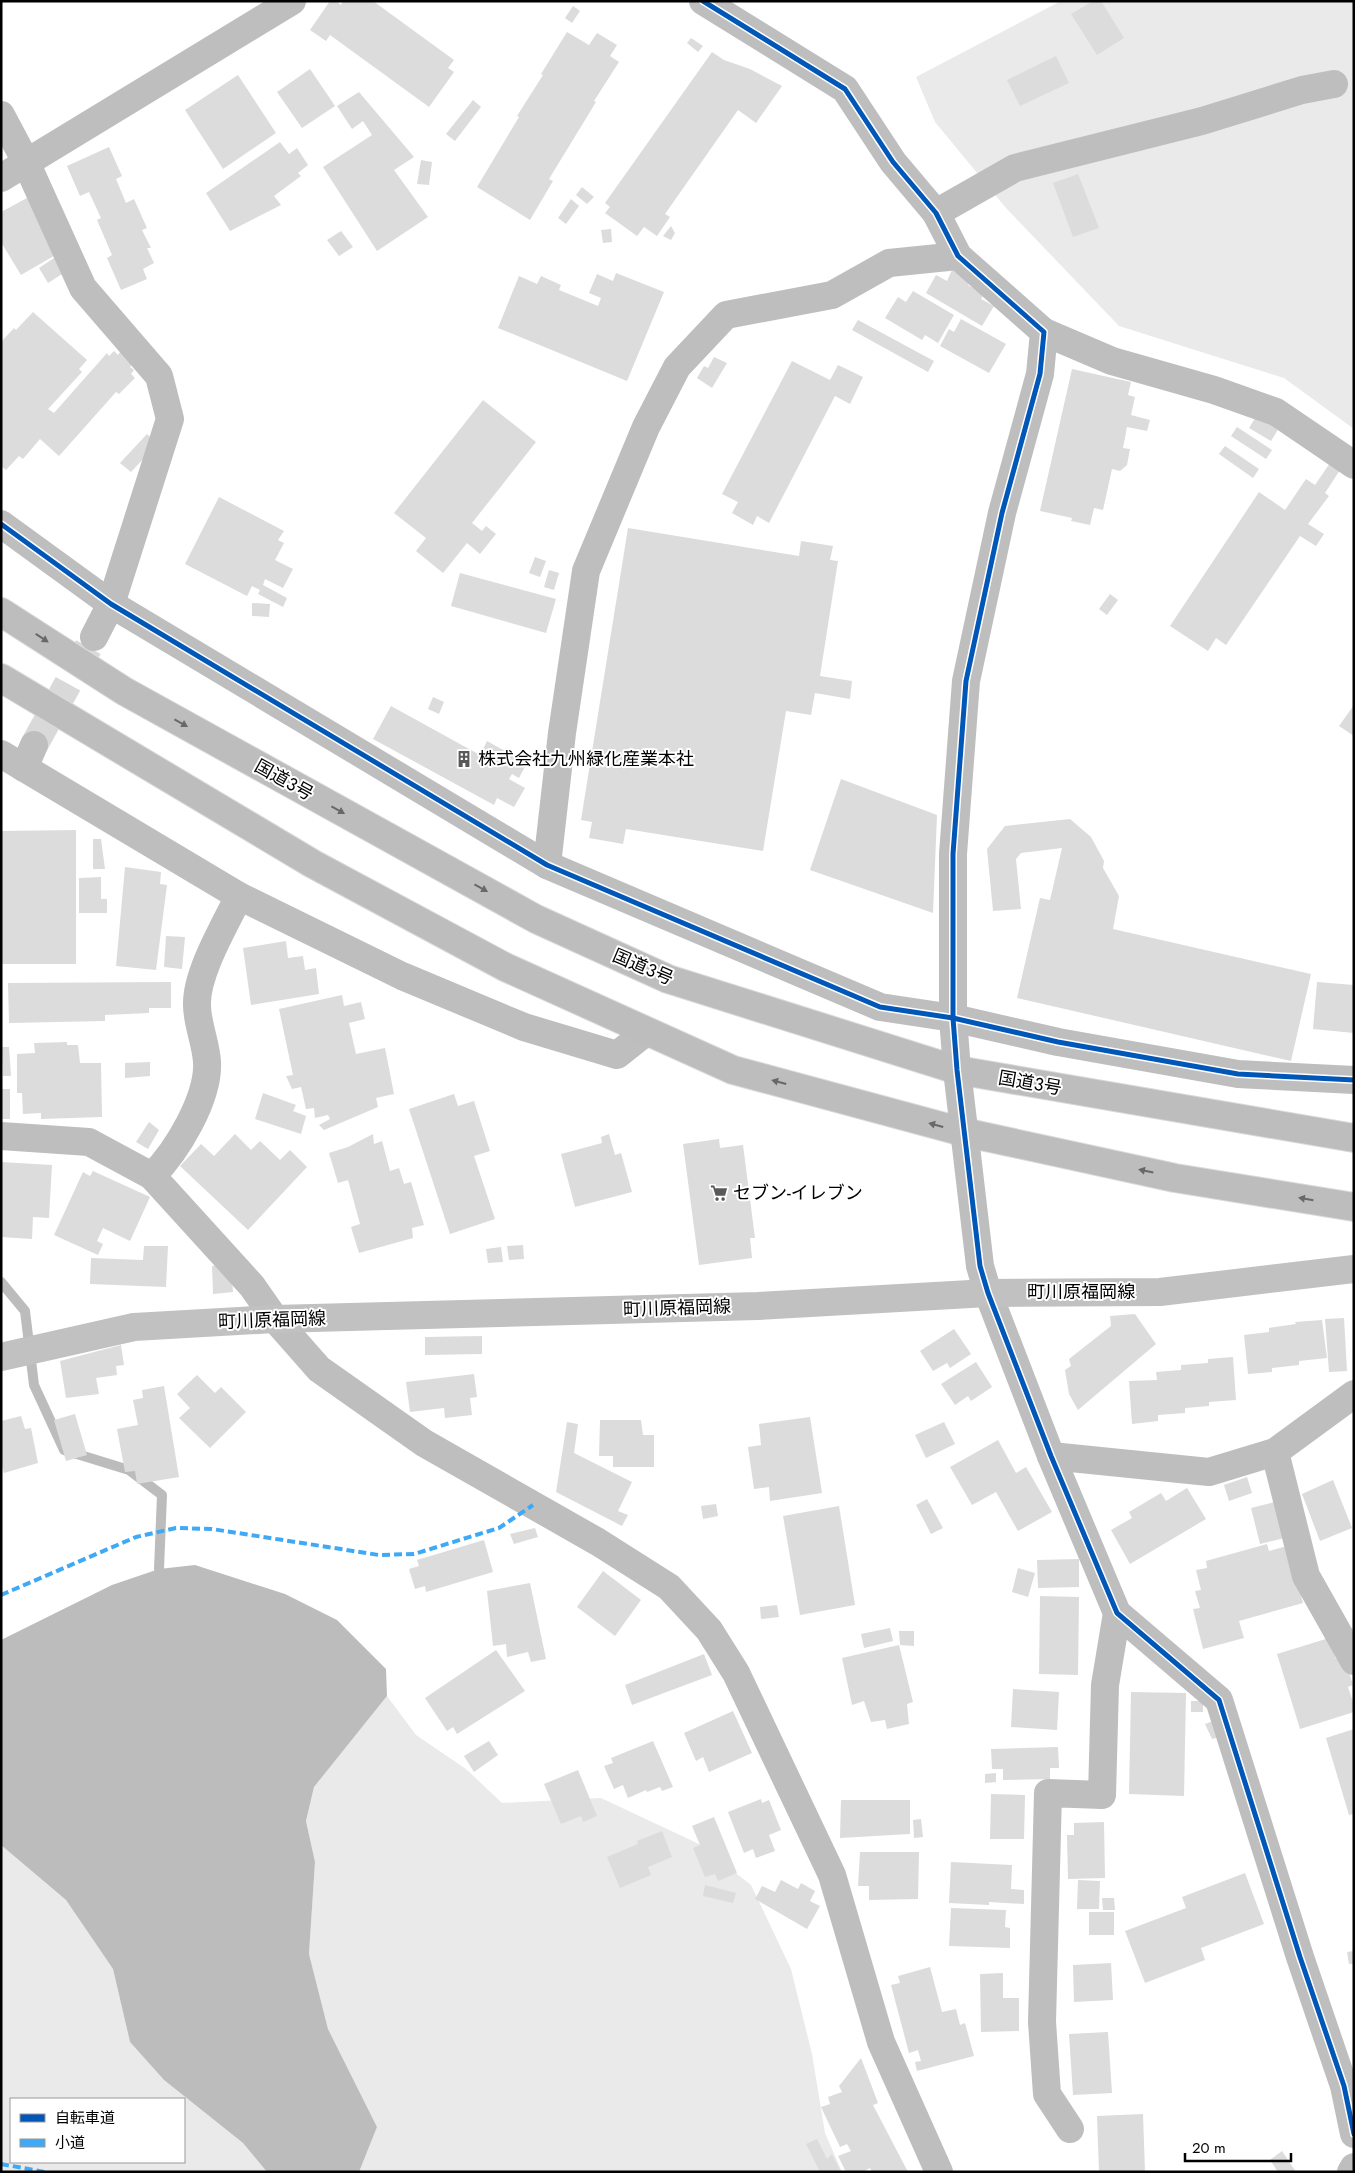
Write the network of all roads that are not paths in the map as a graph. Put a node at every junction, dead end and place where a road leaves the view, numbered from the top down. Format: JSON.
{"nodes":[{"id":1,"x":292,"y":1,"type":"edge"},
{"id":2,"x":703,"y":1,"type":"edge"},
{"id":3,"x":1334,"y":84,"type":"dead end"},
{"id":4,"x":1,"y":115,"type":"edge"},
{"id":5,"x":26,"y":162,"type":"junction"},
{"id":6,"x":1,"y":178,"type":"edge"},
{"id":7,"x":936,"y":213,"type":"junction"},
{"id":8,"x":958,"y":256,"type":"junction"},
{"id":9,"x":1044,"y":332,"type":"junction"},
{"id":10,"x":1354,"y":465,"type":"edge"},
{"id":11,"x":1,"y":524,"type":"edge"},
{"id":12,"x":111,"y":604,"type":"junction"},
{"id":13,"x":1,"y":612,"type":"edge"},
{"id":14,"x":94,"y":637,"type":"tunnel mouth"},
{"id":15,"x":1,"y":678,"type":"edge"},
{"id":16,"x":1,"y":754,"type":"edge"},
{"id":17,"x":546,"y":865,"type":"junction"},
{"id":18,"x":239,"y":896,"type":"junction"},
{"id":19,"x":954,"y":1018,"type":"junction"},
{"id":20,"x":646,"y":1032,"type":"junction"},
{"id":21,"x":957,"y":1070,"type":"junction"},
{"id":22,"x":1354,"y":1080,"type":"edge"},
{"id":23,"x":963,"y":1132,"type":"junction"},
{"id":24,"x":1,"y":1136,"type":"edge"},
{"id":25,"x":1354,"y":1138,"type":"edge"},
{"id":26,"x":152,"y":1176,"type":"junction"},
{"id":27,"x":1354,"y":1208,"type":"edge"},
{"id":28,"x":1354,"y":1269,"type":"edge"},
{"id":29,"x":988,"y":1293,"type":"junction"},
{"id":30,"x":275,"y":1319,"type":"junction"},
{"id":31,"x":1,"y":1357,"type":"edge"},
{"id":32,"x":1354,"y":1394,"type":"edge"},
{"id":33,"x":1275,"y":1452,"type":"junction"},
{"id":34,"x":1051,"y":1456,"type":"junction"},
{"id":35,"x":1117,"y":1613,"type":"junction"},
{"id":36,"x":1354,"y":1661,"type":"edge"},
{"id":37,"x":1349,"y":2083,"type":"edge"},
{"id":38,"x":1070,"y":2130,"type":"dead end"},
{"id":39,"x":1354,"y":2134,"type":"edge"},
{"id":40,"x":1354,"y":2167,"type":"edge"},
{"id":41,"x":939,"y":2172,"type":"edge"},
{"id":42,"x":1351,"y":2172,"type":"edge"}],
"edges":[{"from":1,"to":5,"type":"street"},
{"from":2,"to":7,"type":"street"},
{"from":3,"to":7,"type":"street"},
{"from":4,"to":5,"type":"street"},
{"from":5,"to":6,"type":"street"},
{"from":5,"to":12,"type":"street"},
{"from":7,"to":8,"type":"street"},
{"from":8,"to":9,"type":"street"},
{"from":8,"to":17,"type":"street"},
{"from":9,"to":10,"type":"street"},
{"from":9,"to":19,"type":"street"},
{"from":11,"to":12,"type":"street"},
{"from":12,"to":14,"type":"street"},
{"from":12,"to":17,"type":"street"},
{"from":13,"to":21,"type":"highway","name":"国道3号","one_way":true},
{"from":15,"to":20,"type":"highway"},
{"from":16,"to":18,"type":"street"},
{"from":17,"to":19,"type":"street"},
{"from":18,"to":20,"type":"street"},
{"from":18,"to":26,"type":"street"},
{"from":19,"to":21,"type":"street"},
{"from":19,"to":22,"type":"street"},
{"from":23,"to":20,"type":"highway","one_way":true},
{"from":21,"to":23,"type":"street"},
{"from":21,"to":25,"type":"highway","name":"国道3号"},
{"from":27,"to":23,"type":"highway","one_way":true},
{"from":23,"to":29,"type":"street"},
{"from":24,"to":26,"type":"street"},
{"from":26,"to":30,"type":"street"},
{"from":28,"to":29,"type":"main road","name":"町川原福岡線"},
{"from":29,"to":30,"type":"main road","name":"町川原福岡線"},
{"from":29,"to":34,"type":"street"},
{"from":30,"to":31,"type":"main road","name":"町川原福岡線"},
{"from":30,"to":41,"type":"street"},
{"from":32,"to":33,"type":"street"},
{"from":33,"to":34,"type":"street"},
{"from":33,"to":36,"type":"street"},
{"from":34,"to":35,"type":"street"},
{"from":35,"to":37,"type":"street"},
{"from":35,"to":38,"type":"street"},
{"from":37,"to":39,"type":"street"},
{"from":40,"to":42,"type":"street"}]}
